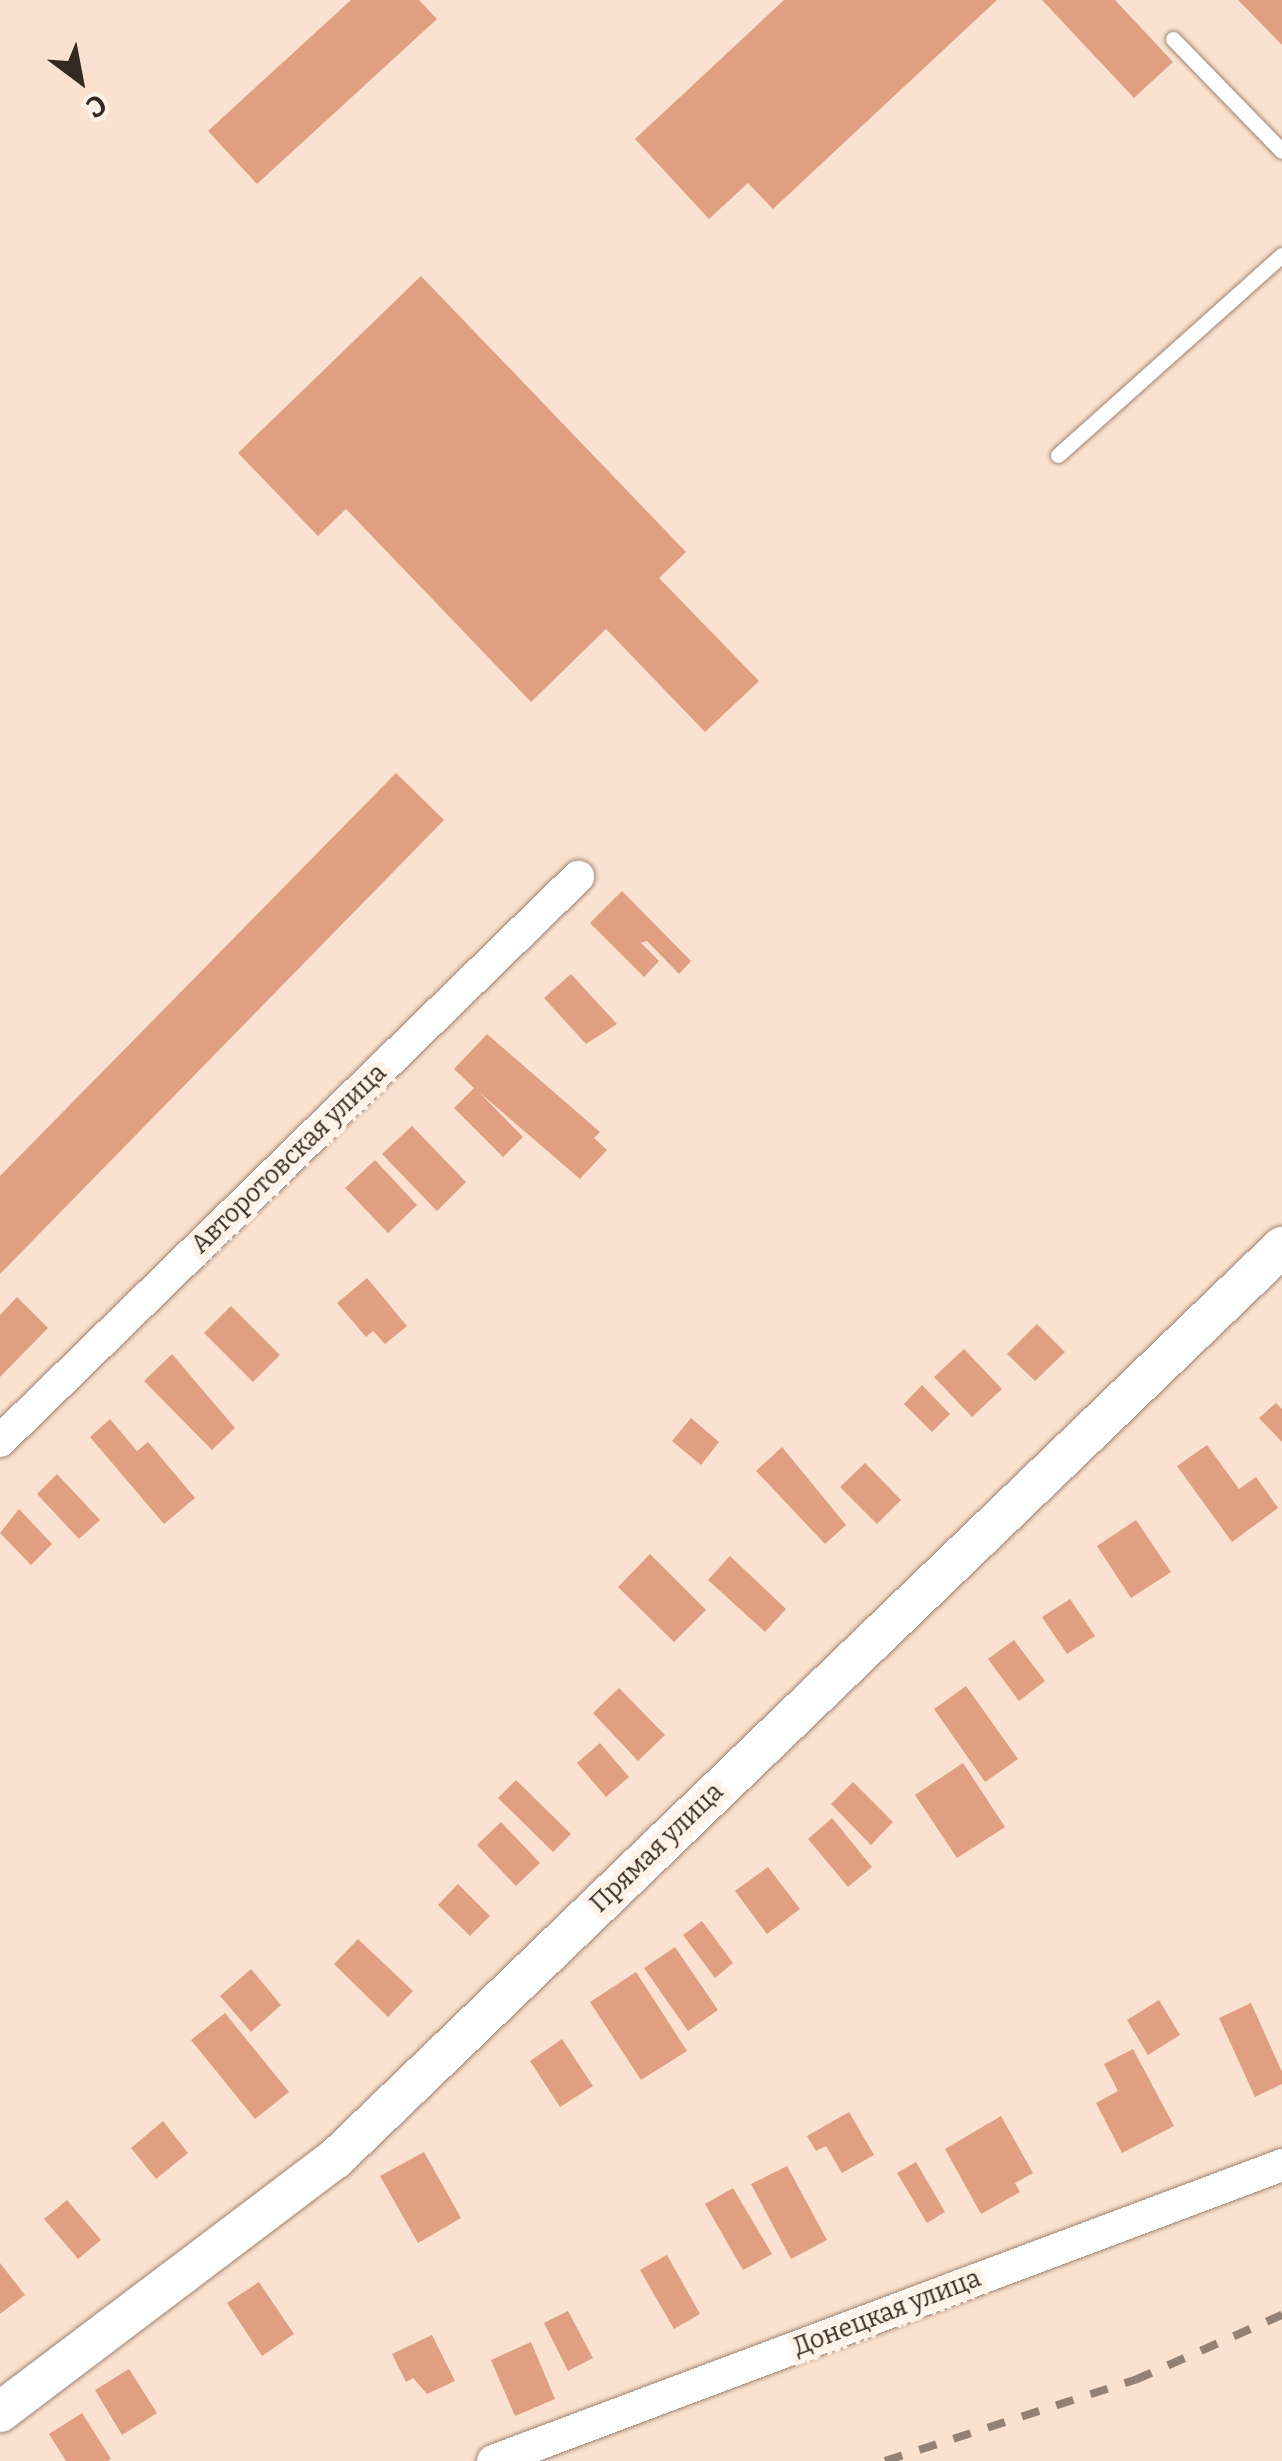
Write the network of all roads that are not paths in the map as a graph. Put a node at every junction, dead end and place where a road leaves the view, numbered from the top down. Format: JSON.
{"nodes":[{"id":1,"x":1173,"y":39,"type":"dead end"},
{"id":2,"x":1282,"y":152,"type":"edge"},
{"id":3,"x":1282,"y":255,"type":"edge"},
{"id":4,"x":1058,"y":456,"type":"dead end"},
{"id":5,"x":578,"y":877,"type":"dead end"},
{"id":6,"x":1282,"y":1246,"type":"edge"},
{"id":7,"x":0,"y":1441,"type":"edge"},
{"id":8,"x":1282,"y":2165,"type":"edge"},
{"id":9,"x":0,"y":2412,"type":"edge"},
{"id":10,"x":493,"y":2461,"type":"edge"}],
"edges":[{"from":1,"to":2,"type":"lane"},
{"from":3,"to":4,"type":"lane"},
{"from":5,"to":7,"type":"street","name":"Авторотовская улица"},
{"from":6,"to":9,"type":"street","name":"Прямая улица"},
{"from":8,"to":10,"type":"street","name":"Донецкая улица"}]}
